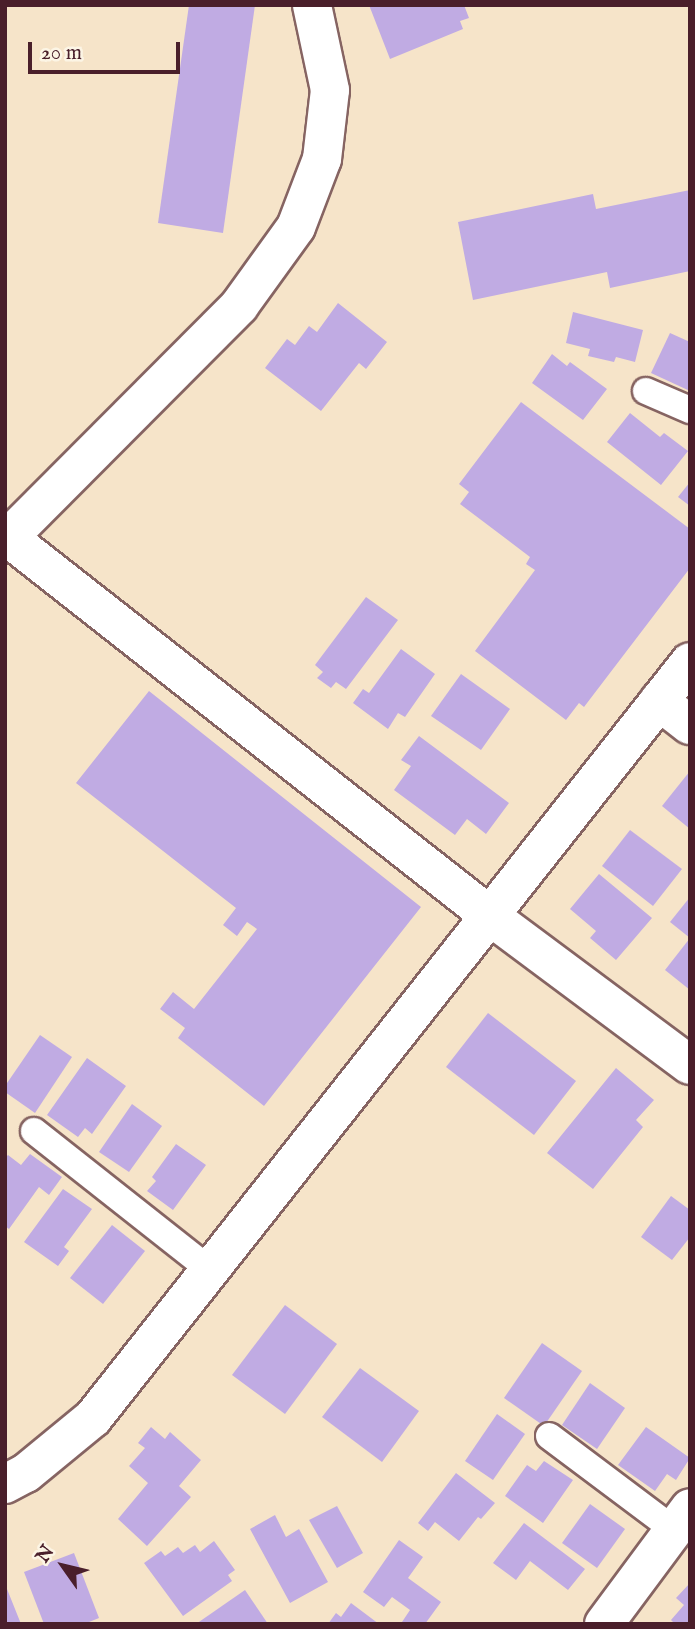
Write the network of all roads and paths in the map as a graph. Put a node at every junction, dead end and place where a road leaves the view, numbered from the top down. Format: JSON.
{"nodes":[{"id":1,"x":312,"y":5,"type":"edge"},
{"id":2,"x":646,"y":391,"type":"dead end"},
{"id":3,"x":690,"y":410,"type":"edge"},
{"id":4,"x":6,"y":538,"type":"edge"},
{"id":5,"x":690,"y":662,"type":"edge"},
{"id":6,"x":659,"y":701,"type":"junction"},
{"id":7,"x":690,"y":725,"type":"edge"},
{"id":8,"x":490,"y":916,"type":"junction"},
{"id":9,"x":690,"y":1065,"type":"edge"},
{"id":10,"x":34,"y":1132,"type":"dead end"},
{"id":11,"x":210,"y":1270,"type":"junction"},
{"id":12,"x":550,"y":1436,"type":"dead end"},
{"id":13,"x":5,"y":1484,"type":"edge"},
{"id":14,"x":682,"y":1519,"type":"edge"},
{"id":15,"x":604,"y":1624,"type":"edge"}],
"edges":[{"from":1,"to":4,"type":"street"},
{"from":2,"to":3,"type":"lane"},
{"from":4,"to":8,"type":"street"},
{"from":5,"to":6,"type":"street"},
{"from":6,"to":7,"type":"street"},
{"from":6,"to":8,"type":"street"},
{"from":8,"to":9,"type":"street"},
{"from":8,"to":11,"type":"street"},
{"from":10,"to":11,"type":"lane"},
{"from":11,"to":13,"type":"street"},
{"from":12,"to":14,"type":"lane"},
{"from":14,"to":15,"type":"street"}]}
